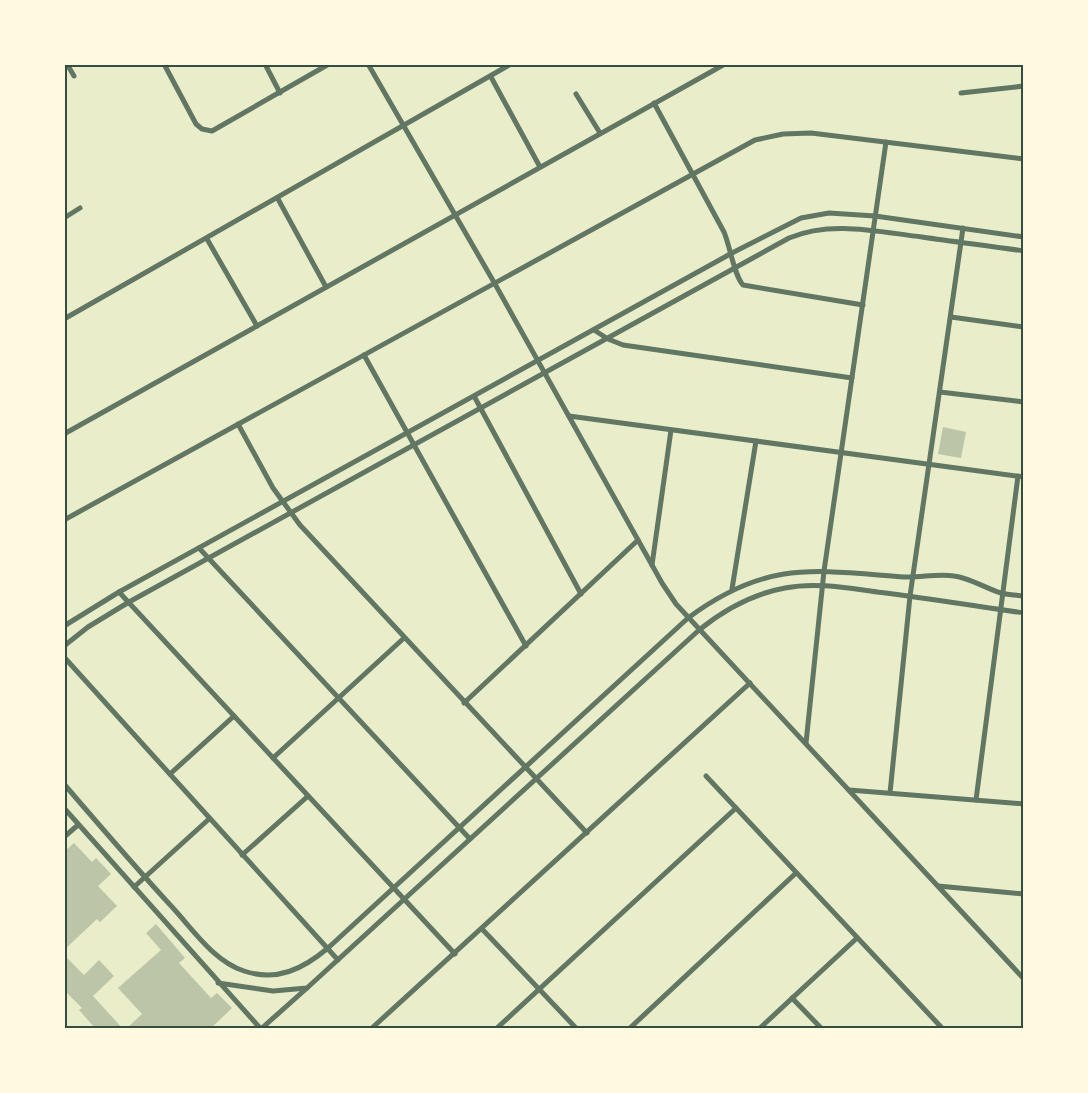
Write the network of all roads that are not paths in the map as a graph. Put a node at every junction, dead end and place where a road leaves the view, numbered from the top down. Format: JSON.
{"nodes":[{"id":1,"x":67,"y":64,"type":"edge"},
{"id":2,"x":164,"y":64,"type":"edge"},
{"id":3,"x":265,"y":64,"type":"edge"},
{"id":4,"x":329,"y":64,"type":"edge"},
{"id":5,"x":368,"y":64,"type":"edge"},
{"id":6,"x":511,"y":64,"type":"edge"},
{"id":7,"x":724,"y":64,"type":"edge"},
{"id":8,"x":74,"y":76,"type":"dead end"},
{"id":9,"x":491,"y":76,"type":"junction"},
{"id":10,"x":1023,"y":86,"type":"edge"},
{"id":11,"x":280,"y":93,"type":"junction"},
{"id":12,"x":961,"y":93,"type":"dead end"},
{"id":13,"x":576,"y":94,"type":"dead end"},
{"id":14,"x":654,"y":103,"type":"junction"},
{"id":15,"x":404,"y":127,"type":"junction"},
{"id":16,"x":600,"y":134,"type":"junction"},
{"id":17,"x":886,"y":142,"type":"junction"},
{"id":18,"x":1023,"y":159,"type":"edge"},
{"id":19,"x":540,"y":167,"type":"junction"},
{"id":20,"x":693,"y":173,"type":"junction"},
{"id":21,"x":278,"y":199,"type":"junction"},
{"id":22,"x":80,"y":208,"type":"dead end"},
{"id":23,"x":455,"y":214,"type":"junction"},
{"id":24,"x":875,"y":216,"type":"junction"},
{"id":25,"x":64,"y":218,"type":"edge"},
{"id":26,"x":963,"y":228,"type":"junction"},
{"id":27,"x":874,"y":231,"type":"junction"},
{"id":28,"x":1023,"y":237,"type":"edge"},
{"id":29,"x":207,"y":239,"type":"junction"},
{"id":30,"x":961,"y":243,"type":"junction"},
{"id":31,"x":1023,"y":251,"type":"edge"},
{"id":32,"x":732,"y":253,"type":"junction"},
{"id":33,"x":735,"y":266,"type":"junction"},
{"id":34,"x":495,"y":284,"type":"junction"},
{"id":35,"x":327,"y":287,"type":"junction"},
{"id":36,"x":863,"y":305,"type":"junction"},
{"id":37,"x":951,"y":317,"type":"junction"},
{"id":38,"x":64,"y":319,"type":"edge"},
{"id":39,"x":257,"y":326,"type":"junction"},
{"id":40,"x":1023,"y":327,"type":"edge"},
{"id":41,"x":594,"y":330,"type":"junction"},
{"id":42,"x":608,"y":339,"type":"junction"},
{"id":43,"x":364,"y":355,"type":"junction"},
{"id":44,"x":538,"y":361,"type":"junction"},
{"id":45,"x":545,"y":373,"type":"junction"},
{"id":46,"x":852,"y":378,"type":"junction"},
{"id":47,"x":940,"y":392,"type":"junction"},
{"id":48,"x":474,"y":396,"type":"junction"},
{"id":49,"x":1023,"y":402,"type":"edge"},
{"id":50,"x":481,"y":408,"type":"junction"},
{"id":51,"x":569,"y":416,"type":"junction"},
{"id":52,"x":238,"y":424,"type":"junction"},
{"id":53,"x":671,"y":430,"type":"junction"},
{"id":54,"x":407,"y":432,"type":"junction"},
{"id":55,"x":64,"y":434,"type":"edge"},
{"id":56,"x":756,"y":441,"type":"junction"},
{"id":57,"x":414,"y":445,"type":"junction"},
{"id":58,"x":841,"y":453,"type":"junction"},
{"id":59,"x":930,"y":465,"type":"junction"},
{"id":60,"x":1021,"y":477,"type":"edge"},
{"id":61,"x":282,"y":502,"type":"junction"},
{"id":62,"x":290,"y":513,"type":"junction"},
{"id":63,"x":64,"y":520,"type":"edge"},
{"id":64,"x":638,"y":540,"type":"junction"},
{"id":65,"x":199,"y":548,"type":"junction"},
{"id":66,"x":209,"y":559,"type":"junction"},
{"id":67,"x":652,"y":566,"type":"junction"},
{"id":68,"x":824,"y":571,"type":"junction"},
{"id":69,"x":913,"y":577,"type":"junction"},
{"id":70,"x":823,"y":585,"type":"junction"},
{"id":71,"x":732,"y":590,"type":"junction"},
{"id":72,"x":119,"y":592,"type":"junction"},
{"id":73,"x":1002,"y":593,"type":"junction"},
{"id":74,"x":581,"y":594,"type":"junction"},
{"id":75,"x":910,"y":596,"type":"junction"},
{"id":76,"x":1023,"y":596,"type":"edge"},
{"id":77,"x":129,"y":602,"type":"junction"},
{"id":78,"x":999,"y":610,"type":"junction"},
{"id":79,"x":1023,"y":613,"type":"edge"},
{"id":80,"x":688,"y":618,"type":"junction"},
{"id":81,"x":64,"y":626,"type":"edge"},
{"id":82,"x":699,"y":630,"type":"junction"},
{"id":83,"x":404,"y":638,"type":"junction"},
{"id":84,"x":64,"y":646,"type":"edge"},
{"id":85,"x":526,"y":646,"type":"junction"},
{"id":86,"x":64,"y":657,"type":"edge"},
{"id":87,"x":750,"y":683,"type":"junction"},
{"id":88,"x":338,"y":698,"type":"junction"},
{"id":89,"x":464,"y":703,"type":"junction"},
{"id":90,"x":234,"y":716,"type":"junction"},
{"id":91,"x":806,"y":743,"type":"junction"},
{"id":92,"x":273,"y":758,"type":"junction"},
{"id":93,"x":525,"y":768,"type":"junction"},
{"id":94,"x":170,"y":774,"type":"junction"},
{"id":95,"x":706,"y":776,"type":"dead end"},
{"id":96,"x":535,"y":779,"type":"junction"},
{"id":97,"x":64,"y":784,"type":"edge"},
{"id":98,"x":849,"y":790,"type":"junction"},
{"id":99,"x":890,"y":793,"type":"junction"},
{"id":100,"x":308,"y":796,"type":"junction"},
{"id":101,"x":976,"y":800,"type":"junction"},
{"id":102,"x":1023,"y":804,"type":"edge"},
{"id":103,"x":64,"y":808,"type":"edge"},
{"id":104,"x":736,"y":808,"type":"junction"},
{"id":105,"x":209,"y":819,"type":"junction"},
{"id":106,"x":78,"y":825,"type":"junction"},
{"id":107,"x":460,"y":828,"type":"junction"},
{"id":108,"x":587,"y":832,"type":"junction"},
{"id":109,"x":64,"y":837,"type":"edge"},
{"id":110,"x":470,"y":839,"type":"junction"},
{"id":111,"x":242,"y":855,"type":"junction"},
{"id":112,"x":796,"y":873,"type":"junction"},
{"id":113,"x":144,"y":877,"type":"junction"},
{"id":114,"x":938,"y":886,"type":"junction"},
{"id":115,"x":134,"y":887,"type":"junction"},
{"id":116,"x":394,"y":889,"type":"junction"},
{"id":117,"x":1023,"y":894,"type":"edge"},
{"id":118,"x":405,"y":900,"type":"junction"},
{"id":119,"x":482,"y":929,"type":"junction"},
{"id":120,"x":857,"y":938,"type":"junction"},
{"id":121,"x":328,"y":948,"type":"junction"},
{"id":122,"x":454,"y":954,"type":"junction"},
{"id":123,"x":338,"y":960,"type":"junction"},
{"id":124,"x":1023,"y":979,"type":"edge"},
{"id":125,"x":218,"y":983,"type":"junction"},
{"id":126,"x":308,"y":988,"type":"junction"},
{"id":127,"x":539,"y":990,"type":"junction"},
{"id":128,"x":792,"y":998,"type":"junction"},
{"id":129,"x":261,"y":1029,"type":"edge"},
{"id":130,"x":372,"y":1029,"type":"edge"},
{"id":131,"x":497,"y":1029,"type":"edge"},
{"id":132,"x":576,"y":1029,"type":"edge"},
{"id":133,"x":630,"y":1029,"type":"edge"},
{"id":134,"x":760,"y":1029,"type":"edge"},
{"id":135,"x":820,"y":1029,"type":"edge"},
{"id":136,"x":942,"y":1029,"type":"edge"}],
"edges":[{"from":1,"to":8,"type":"street"},
{"from":2,"to":11,"type":"street"},
{"from":3,"to":11,"type":"street"},
{"from":4,"to":11,"type":"street"},
{"from":5,"to":15,"type":"street"},
{"from":6,"to":9,"type":"street"},
{"from":7,"to":14,"type":"street"},
{"from":9,"to":15,"type":"street"},
{"from":9,"to":19,"type":"street"},
{"from":10,"to":12,"type":"street"},
{"from":13,"to":16,"type":"street"},
{"from":14,"to":16,"type":"street"},
{"from":14,"to":20,"type":"street"},
{"from":15,"to":21,"type":"street"},
{"from":15,"to":23,"type":"street"},
{"from":16,"to":19,"type":"street"},
{"from":17,"to":18,"type":"street"},
{"from":17,"to":20,"type":"street"},
{"from":17,"to":24,"type":"street"},
{"from":19,"to":23,"type":"street"},
{"from":20,"to":32,"type":"street"},
{"from":20,"to":34,"type":"street"},
{"from":21,"to":29,"type":"street"},
{"from":21,"to":35,"type":"street"},
{"from":22,"to":25,"type":"street"},
{"from":23,"to":34,"type":"street"},
{"from":23,"to":35,"type":"street"},
{"from":24,"to":26,"type":"street"},
{"from":24,"to":27,"type":"street"},
{"from":24,"to":32,"type":"street"},
{"from":26,"to":28,"type":"street"},
{"from":26,"to":30,"type":"street"},
{"from":27,"to":30,"type":"street"},
{"from":27,"to":33,"type":"street"},
{"from":27,"to":36,"type":"street"},
{"from":29,"to":38,"type":"street"},
{"from":29,"to":39,"type":"street"},
{"from":30,"to":31,"type":"street"},
{"from":30,"to":37,"type":"street"},
{"from":32,"to":33,"type":"street"},
{"from":32,"to":41,"type":"street"},
{"from":33,"to":36,"type":"street"},
{"from":33,"to":42,"type":"street"},
{"from":34,"to":43,"type":"street"},
{"from":34,"to":44,"type":"street"},
{"from":35,"to":39,"type":"street"},
{"from":36,"to":46,"type":"street"},
{"from":37,"to":40,"type":"street"},
{"from":37,"to":47,"type":"street"},
{"from":39,"to":55,"type":"street"},
{"from":41,"to":42,"type":"street"},
{"from":41,"to":44,"type":"street"},
{"from":42,"to":45,"type":"street"},
{"from":42,"to":46,"type":"street"},
{"from":43,"to":52,"type":"street"},
{"from":43,"to":54,"type":"street"},
{"from":44,"to":45,"type":"street"},
{"from":44,"to":48,"type":"street"},
{"from":45,"to":50,"type":"street"},
{"from":45,"to":51,"type":"street"},
{"from":46,"to":58,"type":"street"},
{"from":47,"to":49,"type":"street"},
{"from":47,"to":59,"type":"street"},
{"from":48,"to":50,"type":"street"},
{"from":48,"to":54,"type":"street"},
{"from":50,"to":57,"type":"street"},
{"from":50,"to":74,"type":"street"},
{"from":51,"to":53,"type":"street"},
{"from":51,"to":64,"type":"street"},
{"from":52,"to":61,"type":"street"},
{"from":52,"to":63,"type":"street"},
{"from":53,"to":56,"type":"street"},
{"from":53,"to":67,"type":"street"},
{"from":54,"to":57,"type":"street"},
{"from":54,"to":61,"type":"street"},
{"from":56,"to":58,"type":"street"},
{"from":56,"to":71,"type":"street"},
{"from":57,"to":62,"type":"street"},
{"from":57,"to":85,"type":"street"},
{"from":58,"to":59,"type":"street"},
{"from":58,"to":68,"type":"street"},
{"from":59,"to":60,"type":"street"},
{"from":59,"to":69,"type":"street"},
{"from":60,"to":73,"type":"street"},
{"from":61,"to":62,"type":"street"},
{"from":61,"to":65,"type":"street"},
{"from":62,"to":66,"type":"street"},
{"from":62,"to":83,"type":"street"},
{"from":64,"to":67,"type":"street"},
{"from":64,"to":74,"type":"street"},
{"from":65,"to":66,"type":"street"},
{"from":65,"to":72,"type":"street"},
{"from":66,"to":77,"type":"street"},
{"from":66,"to":88,"type":"street"},
{"from":67,"to":80,"type":"street"},
{"from":68,"to":69,"type":"street"},
{"from":68,"to":70,"type":"street"},
{"from":68,"to":71,"type":"street"},
{"from":69,"to":73,"type":"street"},
{"from":69,"to":75,"type":"street"},
{"from":70,"to":75,"type":"street"},
{"from":70,"to":82,"type":"street"},
{"from":70,"to":91,"type":"street"},
{"from":71,"to":80,"type":"street"},
{"from":72,"to":77,"type":"street"},
{"from":72,"to":81,"type":"street"},
{"from":73,"to":76,"type":"street"},
{"from":73,"to":78,"type":"street"},
{"from":74,"to":85,"type":"street"},
{"from":75,"to":78,"type":"street"},
{"from":75,"to":99,"type":"street"},
{"from":77,"to":84,"type":"street"},
{"from":77,"to":90,"type":"street"},
{"from":78,"to":79,"type":"street"},
{"from":78,"to":101,"type":"street"},
{"from":80,"to":82,"type":"street"},
{"from":80,"to":93,"type":"street"},
{"from":82,"to":87,"type":"street"},
{"from":82,"to":96,"type":"street"},
{"from":83,"to":88,"type":"street"},
{"from":83,"to":89,"type":"street"},
{"from":85,"to":89,"type":"street"},
{"from":86,"to":94,"type":"street"},
{"from":87,"to":91,"type":"street"},
{"from":87,"to":108,"type":"street"},
{"from":88,"to":92,"type":"street"},
{"from":88,"to":107,"type":"street"},
{"from":89,"to":93,"type":"street"},
{"from":90,"to":92,"type":"street"},
{"from":90,"to":94,"type":"street"},
{"from":91,"to":98,"type":"street"},
{"from":92,"to":100,"type":"street"},
{"from":93,"to":96,"type":"street"},
{"from":93,"to":107,"type":"street"},
{"from":94,"to":105,"type":"street"},
{"from":95,"to":104,"type":"street"},
{"from":96,"to":108,"type":"street"},
{"from":96,"to":110,"type":"street"},
{"from":97,"to":113,"type":"street"},
{"from":98,"to":99,"type":"street"},
{"from":98,"to":114,"type":"street"},
{"from":99,"to":101,"type":"street"},
{"from":100,"to":111,"type":"street"},
{"from":100,"to":116,"type":"street"},
{"from":101,"to":102,"type":"street"},
{"from":103,"to":106,"type":"street"},
{"from":104,"to":112,"type":"street"},
{"from":104,"to":127,"type":"street"},
{"from":105,"to":111,"type":"street"},
{"from":105,"to":113,"type":"street"},
{"from":106,"to":109,"type":"street"},
{"from":106,"to":115,"type":"street"},
{"from":107,"to":110,"type":"street"},
{"from":107,"to":116,"type":"street"},
{"from":108,"to":119,"type":"street"},
{"from":110,"to":118,"type":"street"},
{"from":111,"to":121,"type":"street"},
{"from":112,"to":120,"type":"street"},
{"from":112,"to":133,"type":"street"},
{"from":113,"to":115,"type":"street"},
{"from":113,"to":121,"type":"street"},
{"from":114,"to":117,"type":"street"},
{"from":114,"to":124,"type":"street"},
{"from":115,"to":125,"type":"street"},
{"from":116,"to":118,"type":"street"},
{"from":116,"to":121,"type":"street"},
{"from":118,"to":122,"type":"street"},
{"from":118,"to":123,"type":"street"},
{"from":119,"to":122,"type":"street"},
{"from":119,"to":127,"type":"street"},
{"from":120,"to":128,"type":"street"},
{"from":120,"to":136,"type":"street"},
{"from":121,"to":123,"type":"street"},
{"from":122,"to":130,"type":"street"},
{"from":123,"to":126,"type":"street"},
{"from":125,"to":126,"type":"street"},
{"from":125,"to":129,"type":"street"},
{"from":126,"to":129,"type":"street"},
{"from":127,"to":131,"type":"street"},
{"from":127,"to":132,"type":"street"},
{"from":128,"to":134,"type":"street"},
{"from":128,"to":135,"type":"street"}]}
